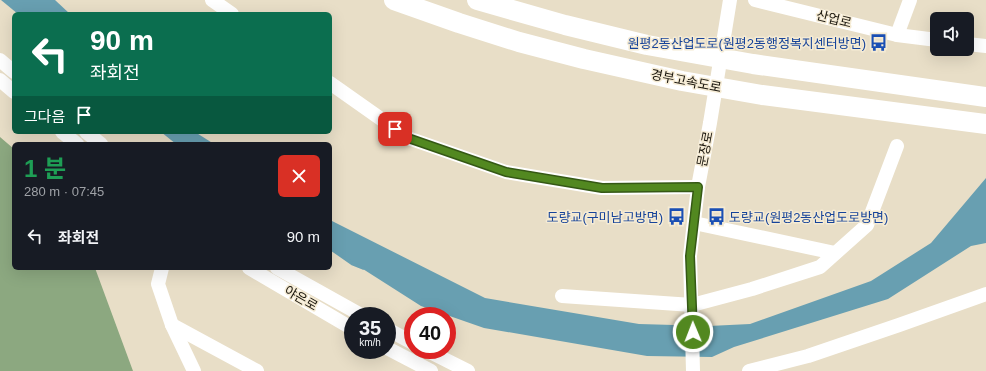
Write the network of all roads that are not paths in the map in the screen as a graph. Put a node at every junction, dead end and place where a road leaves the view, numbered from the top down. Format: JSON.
{"nodes":[{"id":1,"x":212,"y":0,"type":"edge"},
{"id":2,"x":394,"y":0,"type":"edge"},
{"id":3,"x":477,"y":0,"type":"edge"},
{"id":4,"x":730,"y":0,"type":"edge"},
{"id":5,"x":755,"y":0,"type":"edge"},
{"id":6,"x":910,"y":0,"type":"edge"},
{"id":7,"x":229,"y":12,"type":"edge"},
{"id":8,"x":897,"y":34,"type":"junction"},
{"id":9,"x":930,"y":39,"type":"edge"},
{"id":10,"x":974,"y":45,"type":"edge"},
{"id":11,"x":986,"y":46,"type":"edge"},
{"id":12,"x":0,"y":60,"type":"edge"},
{"id":13,"x":12,"y":70,"type":"edge"},
{"id":14,"x":0,"y":80,"type":"edge"},
{"id":15,"x":332,"y":84,"type":"edge"},
{"id":16,"x":12,"y":90,"type":"edge"},
{"id":17,"x":986,"y":97,"type":"edge"},
{"id":18,"x":986,"y":124,"type":"edge"},
{"id":19,"x":64,"y":134,"type":"edge"},
{"id":20,"x":88,"y":134,"type":"edge"},
{"id":21,"x":74,"y":142,"type":"edge"},
{"id":22,"x":98,"y":142,"type":"edge"},
{"id":23,"x":897,"y":146,"type":"dead end"},
{"id":24,"x":698,"y":187,"type":"junction"},
{"id":25,"x":694,"y":223,"type":"junction"},
{"id":26,"x":835,"y":253,"type":"junction"},
{"id":27,"x":162,"y":270,"type":"edge"},
{"id":28,"x":252,"y":270,"type":"edge"},
{"id":29,"x":281,"y":270,"type":"edge"},
{"id":30,"x":986,"y":294,"type":"edge"},
{"id":31,"x":562,"y":296,"type":"dead end"},
{"id":32,"x":692,"y":305,"type":"junction"},
{"id":33,"x":347,"y":307,"type":"edge"},
{"id":34,"x":344,"y":323,"type":"edge"},
{"id":35,"x":172,"y":325,"type":"junction"},
{"id":36,"x":396,"y":353,"type":"edge"},
{"id":37,"x":441,"y":365,"type":"edge"},
{"id":38,"x":194,"y":371,"type":"edge"},
{"id":39,"x":257,"y":371,"type":"edge"},
{"id":40,"x":431,"y":371,"type":"edge"},
{"id":41,"x":468,"y":371,"type":"edge"},
{"id":42,"x":693,"y":371,"type":"edge"},
{"id":43,"x":749,"y":371,"type":"edge"}],
"edges":[{"from":1,"to":7,"type":"street"},
{"from":2,"to":18,"type":"highway","name":"경부고속도로"},
{"from":3,"to":17,"type":"highway"},
{"from":4,"to":24,"type":"street","name":"문장로"},
{"from":5,"to":8,"type":"street","name":"산업로"},
{"from":6,"to":8,"type":"street"},
{"from":8,"to":9,"type":"street","name":"산업로"},
{"from":10,"to":11,"type":"street"},
{"from":12,"to":13,"type":"street"},
{"from":14,"to":16,"type":"street"},
{"from":15,"to":24,"type":"street"},
{"from":19,"to":21,"type":"street"},
{"from":20,"to":22,"type":"street"},
{"from":23,"to":26,"type":"street"},
{"from":24,"to":25,"type":"street","name":"문장로"},
{"from":25,"to":26,"type":"street"},
{"from":25,"to":32,"type":"street","name":"문장로"},
{"from":26,"to":32,"type":"street"},
{"from":27,"to":35,"type":"street"},
{"from":28,"to":34,"type":"street","name":"야은로"},
{"from":29,"to":33,"type":"street","name":"야은로"},
{"from":30,"to":43,"type":"street"},
{"from":31,"to":32,"type":"street"},
{"from":32,"to":42,"type":"street","name":"문장로"},
{"from":35,"to":38,"type":"street"},
{"from":35,"to":39,"type":"street"},
{"from":36,"to":40,"type":"street"},
{"from":37,"to":41,"type":"street"}]}
